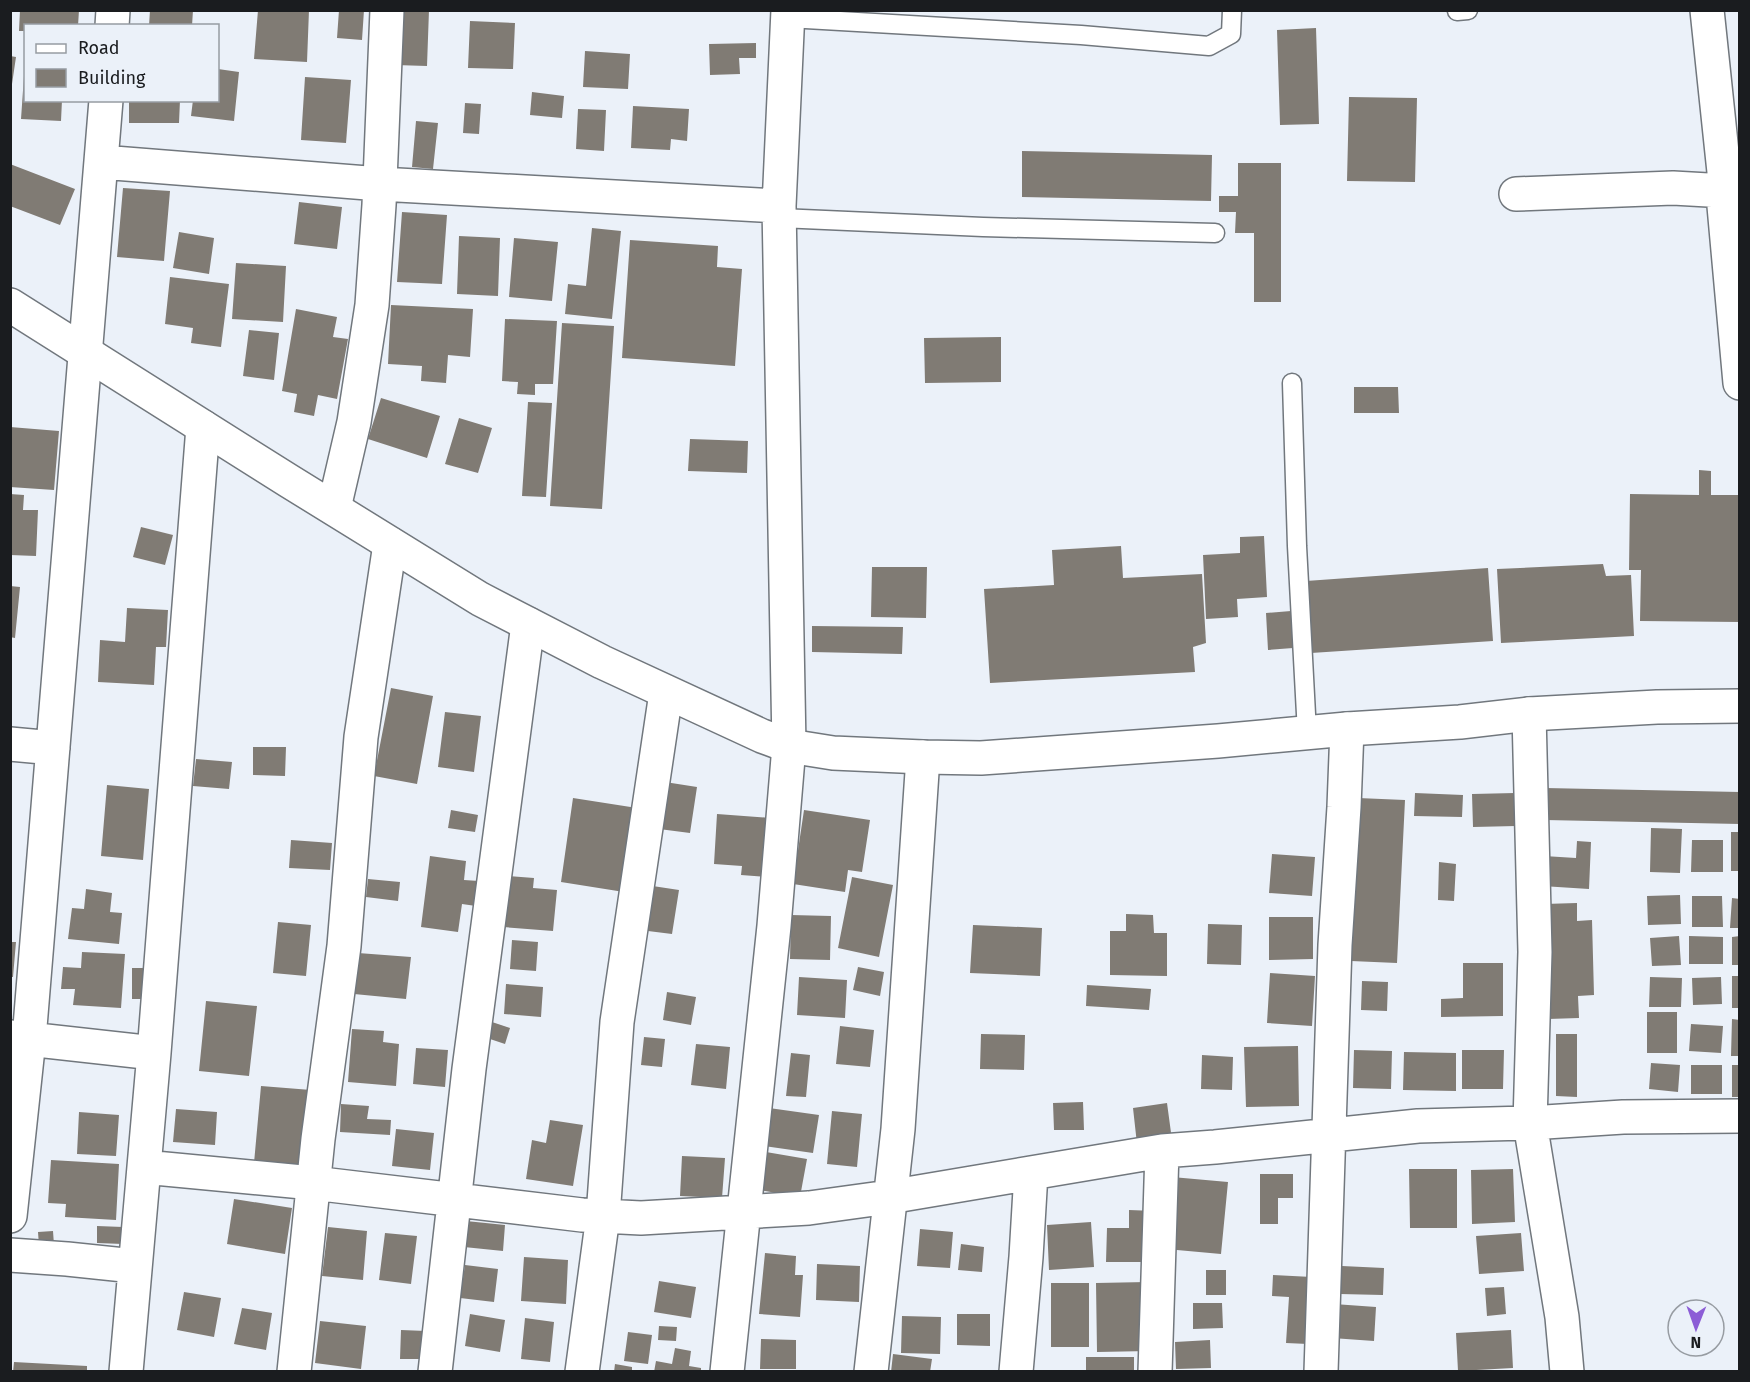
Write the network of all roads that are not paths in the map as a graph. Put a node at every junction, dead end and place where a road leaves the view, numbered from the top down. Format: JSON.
{"nodes":[{"id":1,"x":387,"y":10,"type":"edge"},
{"id":2,"x":1232,"y":10,"type":"edge"},
{"id":3,"x":1468,"y":10,"type":"edge"},
{"id":4,"x":1707,"y":10,"type":"edge"},
{"id":5,"x":1457,"y":11,"type":"edge"},
{"id":6,"x":788,"y":14,"type":"edge"},
{"id":7,"x":106,"y":102,"type":"edge"},
{"id":8,"x":101,"y":162,"type":"junction"},
{"id":9,"x":380,"y":184,"type":"junction"},
{"id":10,"x":1733,"y":188,"type":"edge"},
{"id":11,"x":1516,"y":194,"type":"dead end"},
{"id":12,"x":779,"y":212,"type":"junction"},
{"id":13,"x":1215,"y":233,"type":"dead end"},
{"id":14,"x":10,"y":305,"type":"edge"},
{"id":15,"x":85,"y":353,"type":"junction"},
{"id":16,"x":1292,"y":383,"type":"dead end"},
{"id":17,"x":1740,"y":383,"type":"edge"},
{"id":18,"x":203,"y":427,"type":"junction"},
{"id":19,"x":334,"y":508,"type":"junction"},
{"id":20,"x":390,"y":543,"type":"junction"},
{"id":21,"x":528,"y":624,"type":"junction"},
{"id":22,"x":666,"y":693,"type":"junction"},
{"id":23,"x":1740,"y":706,"type":"edge"},
{"id":24,"x":1529,"y":714,"type":"junction"},
{"id":25,"x":1347,"y":729,"type":"junction"},
{"id":26,"x":1307,"y":733,"type":"junction"},
{"id":27,"x":10,"y":744,"type":"edge"},
{"id":28,"x":789,"y":746,"type":"junction"},
{"id":29,"x":53,"y":747,"type":"junction"},
{"id":30,"x":923,"y":758,"type":"junction"},
{"id":31,"x":20,"y":1038,"type":"edge"},
{"id":32,"x":154,"y":1053,"type":"junction"},
{"id":33,"x":1740,"y":1116,"type":"edge"},
{"id":34,"x":1530,"y":1123,"type":"junction"},
{"id":35,"x":1328,"y":1136,"type":"junction"},
{"id":36,"x":1162,"y":1151,"type":"junction"},
{"id":37,"x":144,"y":1167,"type":"junction"},
{"id":38,"x":1031,"y":1173,"type":"junction"},
{"id":39,"x":313,"y":1184,"type":"junction"},
{"id":40,"x":890,"y":1197,"type":"junction"},
{"id":41,"x":454,"y":1200,"type":"junction"},
{"id":42,"x":744,"y":1212,"type":"junction"},
{"id":43,"x":10,"y":1216,"type":"edge"},
{"id":44,"x":603,"y":1216,"type":"junction"},
{"id":45,"x":10,"y":1255,"type":"edge"},
{"id":46,"x":134,"y":1266,"type":"junction"},
{"id":47,"x":126,"y":1371,"type":"edge"},
{"id":48,"x":294,"y":1371,"type":"edge"},
{"id":49,"x":435,"y":1371,"type":"edge"},
{"id":50,"x":582,"y":1371,"type":"edge"},
{"id":51,"x":727,"y":1371,"type":"edge"},
{"id":52,"x":871,"y":1371,"type":"edge"},
{"id":53,"x":1016,"y":1371,"type":"edge"},
{"id":54,"x":1155,"y":1371,"type":"edge"},
{"id":55,"x":1321,"y":1371,"type":"edge"},
{"id":56,"x":1567,"y":1371,"type":"edge"}],
"edges":[{"from":1,"to":9,"type":"street"},
{"from":2,"to":6,"type":"lane"},
{"from":3,"to":5,"type":"lane"},
{"from":4,"to":10,"type":"street"},
{"from":6,"to":12,"type":"street"},
{"from":7,"to":8,"type":"street"},
{"from":8,"to":9,"type":"street"},
{"from":8,"to":15,"type":"street"},
{"from":9,"to":12,"type":"street"},
{"from":9,"to":19,"type":"street"},
{"from":10,"to":11,"type":"street"},
{"from":10,"to":17,"type":"street"},
{"from":12,"to":13,"type":"lane"},
{"from":12,"to":28,"type":"street"},
{"from":14,"to":15,"type":"street"},
{"from":15,"to":18,"type":"street"},
{"from":15,"to":29,"type":"street"},
{"from":16,"to":26,"type":"lane"},
{"from":18,"to":19,"type":"street"},
{"from":18,"to":32,"type":"street"},
{"from":19,"to":20,"type":"street"},
{"from":20,"to":21,"type":"street"},
{"from":20,"to":39,"type":"street"},
{"from":21,"to":22,"type":"street"},
{"from":21,"to":41,"type":"street"},
{"from":22,"to":28,"type":"street"},
{"from":22,"to":44,"type":"street"},
{"from":23,"to":24,"type":"street"},
{"from":24,"to":25,"type":"street"},
{"from":24,"to":34,"type":"street"},
{"from":25,"to":26,"type":"street"},
{"from":25,"to":35,"type":"street"},
{"from":26,"to":30,"type":"street"},
{"from":27,"to":29,"type":"street"},
{"from":28,"to":30,"type":"street"},
{"from":28,"to":42,"type":"street"},
{"from":29,"to":31,"type":"street"},
{"from":30,"to":40,"type":"street"},
{"from":31,"to":32,"type":"street"},
{"from":31,"to":43,"type":"street"},
{"from":32,"to":37,"type":"street"},
{"from":33,"to":34,"type":"street"},
{"from":34,"to":35,"type":"street"},
{"from":34,"to":56,"type":"street"},
{"from":35,"to":36,"type":"street"},
{"from":35,"to":55,"type":"street"},
{"from":36,"to":38,"type":"street"},
{"from":36,"to":54,"type":"street"},
{"from":37,"to":39,"type":"street"},
{"from":37,"to":46,"type":"street"},
{"from":38,"to":40,"type":"street"},
{"from":38,"to":53,"type":"street"},
{"from":39,"to":41,"type":"street"},
{"from":39,"to":48,"type":"street"},
{"from":40,"to":42,"type":"street"},
{"from":40,"to":52,"type":"street"},
{"from":41,"to":44,"type":"street"},
{"from":41,"to":49,"type":"street"},
{"from":42,"to":44,"type":"street"},
{"from":42,"to":51,"type":"street"},
{"from":44,"to":50,"type":"street"},
{"from":45,"to":46,"type":"street"},
{"from":46,"to":47,"type":"street"}]}
